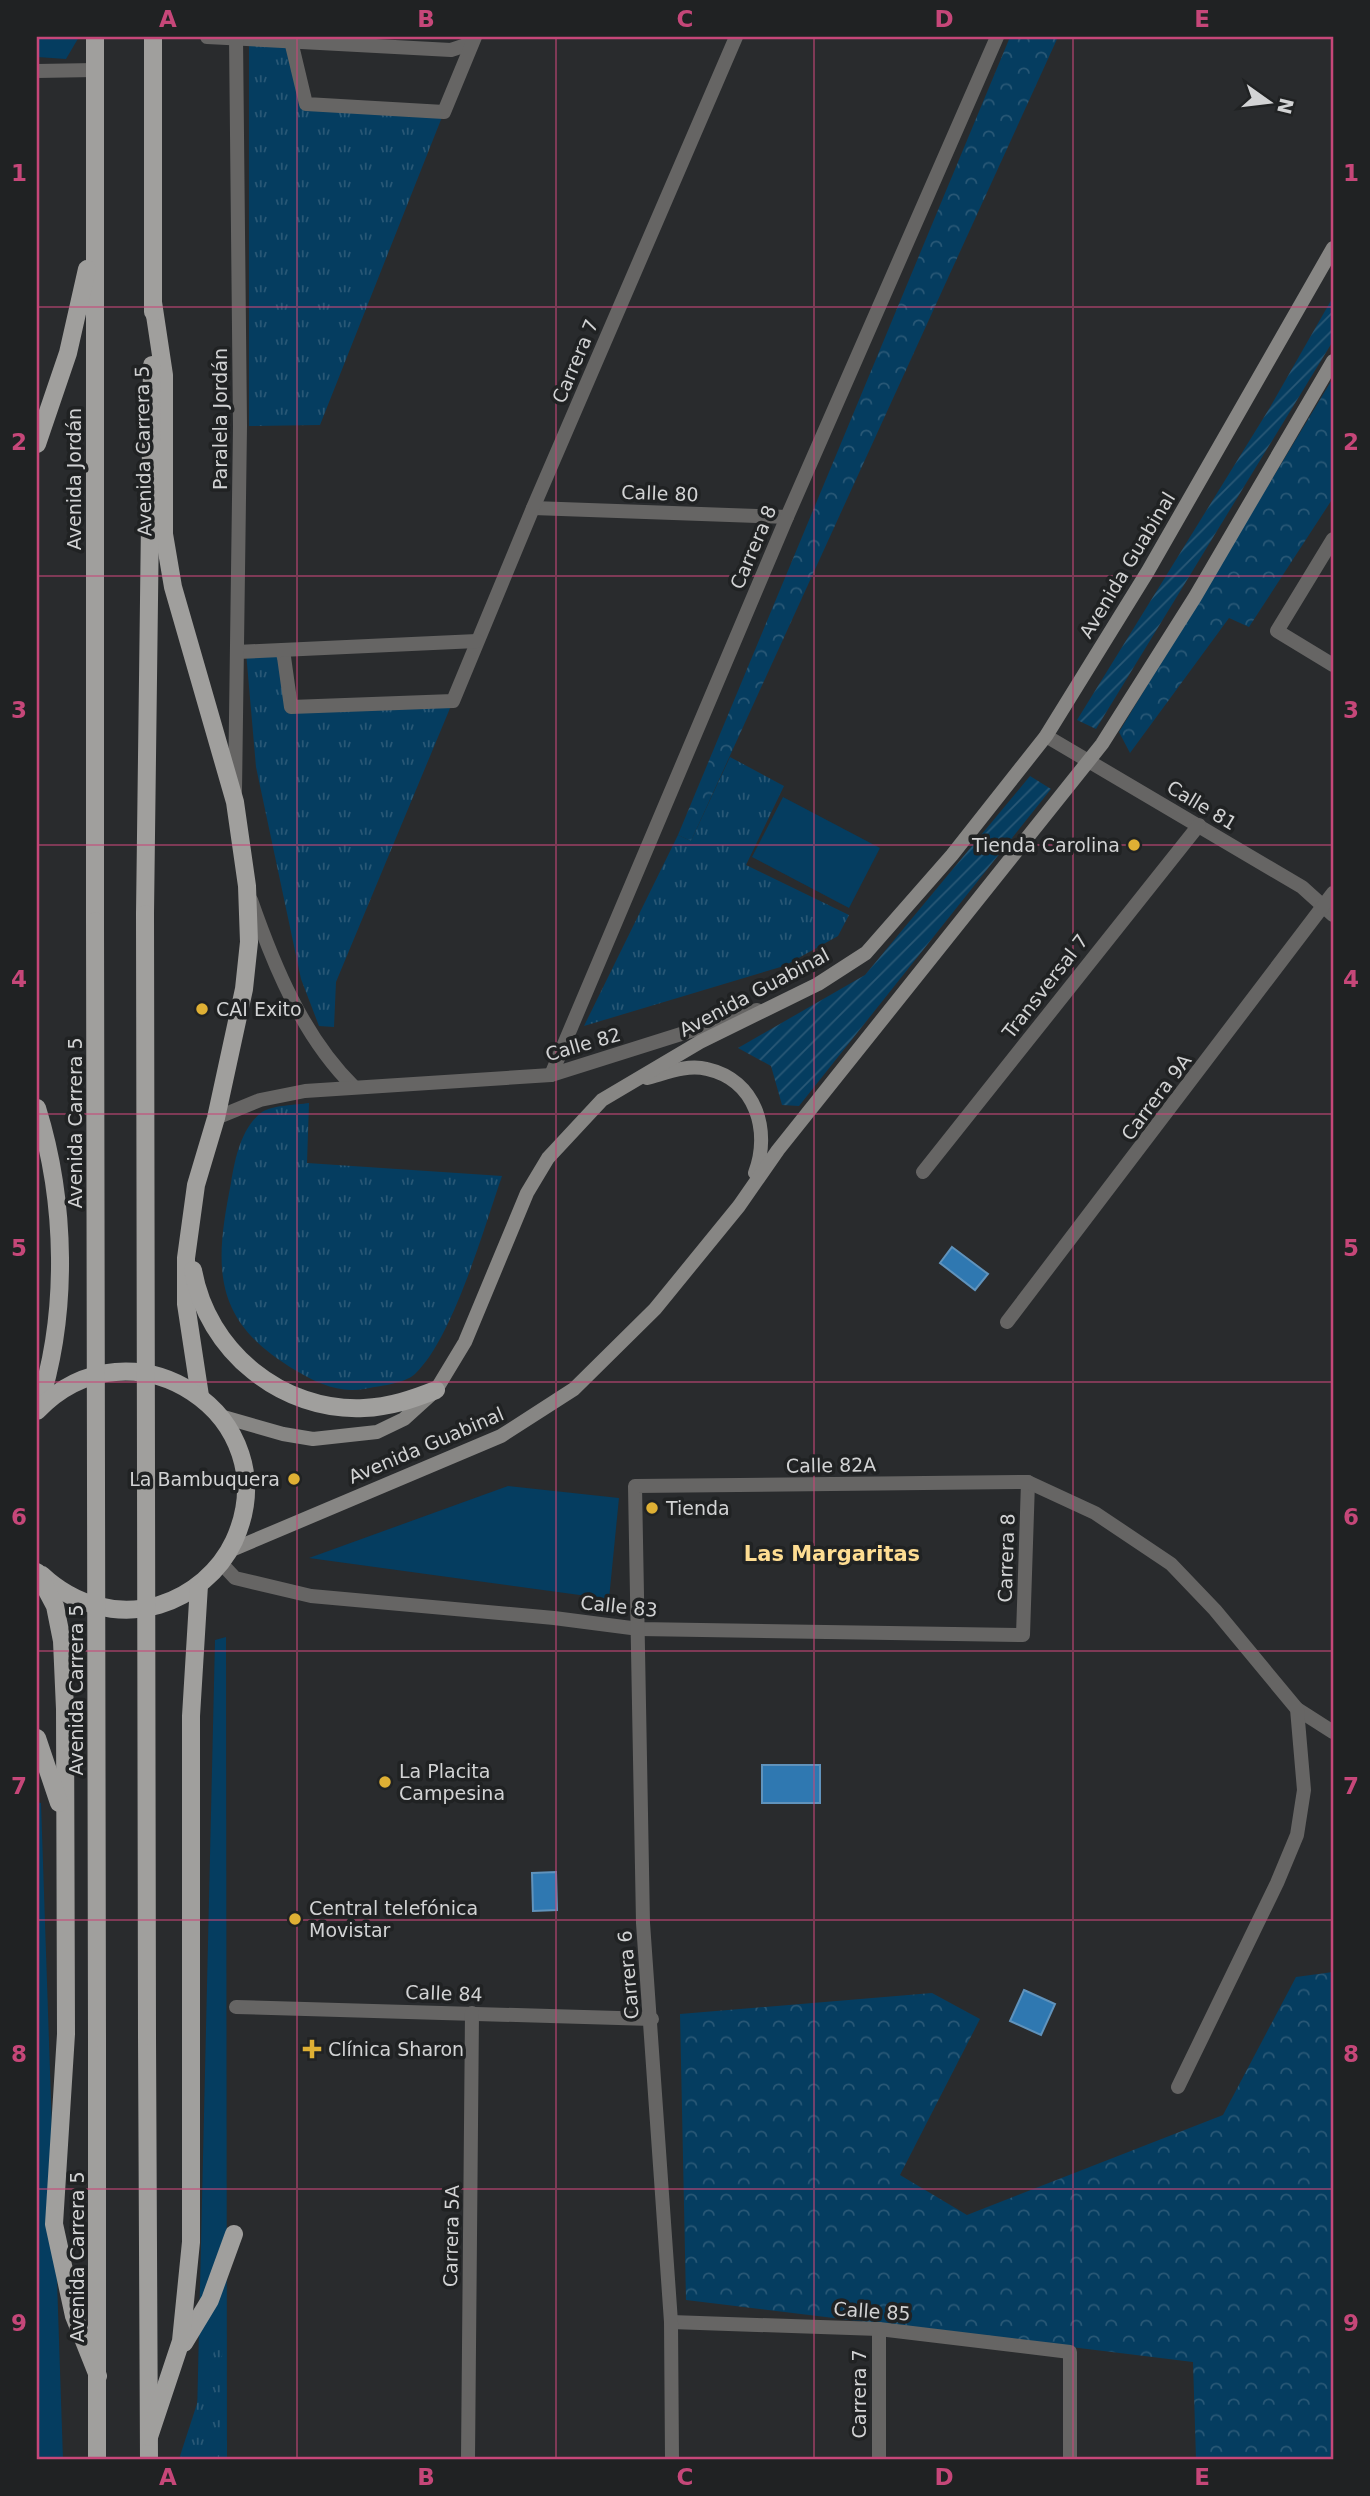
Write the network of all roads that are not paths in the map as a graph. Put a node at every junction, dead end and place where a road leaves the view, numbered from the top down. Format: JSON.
{"nodes":[{"id":1,"x":95,"y":37,"type":"edge"},
{"id":2,"x":153,"y":37,"type":"edge"},
{"id":3,"x":207,"y":37,"type":"edge"},
{"id":4,"x":236,"y":37,"type":"edge"},
{"id":5,"x":736,"y":37,"type":"edge"},
{"id":6,"x":997,"y":37,"type":"edge"},
{"id":7,"x":473,"y":40,"type":"edge"},
{"id":8,"x":291,"y":41,"type":"junction"},
{"id":9,"x":95,"y":70,"type":"junction"},
{"id":10,"x":37,"y":71,"type":"edge"},
{"id":11,"x":95,"y":203,"type":"junction"},
{"id":12,"x":1333,"y":248,"type":"edge"},
{"id":13,"x":153,"y":302,"type":"junction"},
{"id":14,"x":1333,"y":361,"type":"edge"},
{"id":15,"x":37,"y":444,"type":"edge"},
{"id":16,"x":533,"y":508,"type":"junction"},
{"id":17,"x":787,"y":517,"type":"junction"},
{"id":18,"x":1333,"y":539,"type":"edge"},
{"id":19,"x":477,"y":641,"type":"junction"},
{"id":20,"x":283,"y":650,"type":"junction"},
{"id":21,"x":237,"y":652,"type":"junction"},
{"id":22,"x":1333,"y":665,"type":"edge"},
{"id":23,"x":1046,"y":736,"type":"junction"},
{"id":24,"x":1089,"y":761,"type":"junction"},
{"id":25,"x":235,"y":802,"type":"junction"},
{"id":26,"x":1199,"y":825,"type":"junction"},
{"id":27,"x":247,"y":886,"type":"junction"},
{"id":28,"x":1333,"y":893,"type":"edge"},
{"id":29,"x":1329,"y":910,"type":"edge"},
{"id":30,"x":95,"y":921,"type":"joint"},
{"id":31,"x":775,"y":1004,"type":"junction"},
{"id":32,"x":551,"y":1075,"type":"junction"},
{"id":33,"x":354,"y":1087,"type":"junction"},
{"id":34,"x":621,"y":1087,"type":"junction"},
{"id":35,"x":37,"y":1108,"type":"edge"},
{"id":36,"x":216,"y":1118,"type":"junction"},
{"id":37,"x":923,"y":1172,"type":"dead end"},
{"id":38,"x":739,"y":1206,"type":"junction"},
{"id":39,"x":191,"y":1212,"type":"junction"},
{"id":40,"x":1007,"y":1322,"type":"dead end"},
{"id":41,"x":436,"y":1390,"type":"junction"},
{"id":42,"x":200,"y":1396,"type":"junction"},
{"id":43,"x":37,"y":1410,"type":"edge"},
{"id":44,"x":220,"y":1416,"type":"junction"},
{"id":45,"x":1028,"y":1482,"type":"junction"},
{"id":46,"x":635,"y":1486,"type":"joint"},
{"id":47,"x":225,"y":1557,"type":"junction"},
{"id":48,"x":37,"y":1571,"type":"edge"},
{"id":49,"x":199,"y":1585,"type":"junction"},
{"id":50,"x":639,"y":1629,"type":"junction"},
{"id":51,"x":1023,"y":1635,"type":"joint"},
{"id":52,"x":1297,"y":1709,"type":"junction"},
{"id":53,"x":1333,"y":1732,"type":"edge"},
{"id":54,"x":37,"y":1738,"type":"edge"},
{"id":55,"x":66,"y":1855,"type":"junction"},
{"id":56,"x":236,"y":2007,"type":"dead end"},
{"id":57,"x":472,"y":2013,"type":"junction"},
{"id":58,"x":652,"y":2019,"type":"junction"},
{"id":59,"x":1178,"y":2087,"type":"dead end"},
{"id":60,"x":234,"y":2234,"type":"dead end"},
{"id":61,"x":671,"y":2322,"type":"junction"},
{"id":62,"x":879,"y":2329,"type":"junction"},
{"id":63,"x":176,"y":2354,"type":"junction"},
{"id":64,"x":98,"y":2376,"type":"junction"},
{"id":65,"x":149,"y":2437,"type":"junction"},
{"id":66,"x":97,"y":2459,"type":"edge"},
{"id":67,"x":149,"y":2459,"type":"edge"},
{"id":68,"x":468,"y":2459,"type":"edge"},
{"id":69,"x":672,"y":2459,"type":"edge"},
{"id":70,"x":878,"y":2459,"type":"edge"},
{"id":71,"x":1070,"y":2459,"type":"edge"}],
"edges":[{"from":1,"to":9,"type":"main road","name":"Avenida Jordán"},
{"from":2,"to":13,"type":"main road"},
{"from":3,"to":4,"type":"street"},
{"from":4,"to":8,"type":"street"},
{"from":4,"to":21,"type":"street","name":"Paralela Jordán"},
{"from":5,"to":16,"type":"street","name":"Carrera 7"},
{"from":6,"to":17,"type":"street","name":"Carrera 8"},
{"from":7,"to":8,"type":"street"},
{"from":7,"to":8,"type":"street"},
{"from":9,"to":10,"type":"street"},
{"from":9,"to":11,"type":"main road","name":"Avenida Jordán"},
{"from":11,"to":15,"type":"main road"},
{"from":11,"to":30,"type":"main road","name":"Avenida Jordán"},
{"from":12,"to":23,"type":"main road","name":"Avenida Guabinal"},
{"from":13,"to":25,"type":"main road","name":"Avenida Carrera 5"},
{"from":13,"to":65,"type":"main road","bridge":true},
{"from":14,"to":24,"type":"main road","name":"Avenida Guabinal"},
{"from":16,"to":17,"type":"street","name":"Calle 80"},
{"from":16,"to":19,"type":"street","name":"Carrera 7"},
{"from":17,"to":32,"type":"street","name":"Carrera 8"},
{"from":18,"to":22,"type":"street"},
{"from":19,"to":20,"type":"street"},
{"from":19,"to":20,"type":"street","name":"Carrera 7"},
{"from":20,"to":21,"type":"street"},
{"from":21,"to":25,"type":"street","name":"Paralela Jordán"},
{"from":23,"to":24,"type":"street","name":"Calle 81"},
{"from":23,"to":31,"type":"main road","name":"Avenida Guabinal"},
{"from":24,"to":26,"type":"street","name":"Calle 81"},
{"from":24,"to":38,"type":"main road","name":"Avenida Guabinal"},
{"from":25,"to":27,"type":"main road","name":"Avenida Carrera 5"},
{"from":26,"to":29,"type":"street","name":"Calle 81"},
{"from":26,"to":37,"type":"street","name":"Transversal 7"},
{"from":27,"to":33,"type":"street"},
{"from":27,"to":36,"type":"main road","name":"Avenida Carrera 5"},
{"from":28,"to":29,"type":"street","name":"Carrera 9A"},
{"from":29,"to":40,"type":"street","name":"Carrera 9A"},
{"from":30,"to":64,"type":"main road","name":"Avenida Carrera 5","bridge":true},
{"from":31,"to":32,"type":"street","name":"Calle 82"},
{"from":31,"to":34,"type":"main road","name":"Avenida Guabinal"},
{"from":32,"to":33,"type":"street","name":"Calle 82"},
{"from":33,"to":36,"type":"street","name":"Calle 82"},
{"from":34,"to":38,"type":"main road"},
{"from":34,"to":41,"type":"main road","name":"Avenida Guabinal"},
{"from":35,"to":43,"type":"main road","name":"Avenida Carrera 5"},
{"from":36,"to":39,"type":"main road","name":"Avenida Carrera 5"},
{"from":38,"to":47,"type":"main road","name":"Avenida Guabinal"},
{"from":39,"to":41,"type":"main road"},
{"from":39,"to":42,"type":"main road"},
{"from":41,"to":44,"type":"main road","name":"Avenida Guabinal"},
{"from":42,"to":43,"type":"main road"},
{"from":42,"to":44,"type":"main road"},
{"from":44,"to":47,"type":"main road"},
{"from":45,"to":46,"type":"street","name":"Calle 82A"},
{"from":45,"to":51,"type":"street","name":"Carrera 8"},
{"from":45,"to":52,"type":"street"},
{"from":46,"to":50,"type":"street","name":"Carrera 6"},
{"from":47,"to":49,"type":"main road"},
{"from":47,"to":50,"type":"street","name":"Calle 83"},
{"from":48,"to":49,"type":"main road"},
{"from":48,"to":55,"type":"main road"},
{"from":49,"to":63,"type":"main road"},
{"from":50,"to":51,"type":"street","name":"Calle 83"},
{"from":50,"to":58,"type":"street","name":"Carrera 6"},
{"from":52,"to":53,"type":"street"},
{"from":52,"to":59,"type":"street"},
{"from":54,"to":55,"type":"main road"},
{"from":55,"to":64,"type":"main road"},
{"from":56,"to":57,"type":"street","name":"Calle 84"},
{"from":57,"to":58,"type":"street","name":"Calle 84"},
{"from":57,"to":68,"type":"street","name":"Carrera 5A"},
{"from":58,"to":61,"type":"street","name":"Carrera 6"},
{"from":60,"to":63,"type":"main road"},
{"from":61,"to":62,"type":"street","name":"Calle 85"},
{"from":61,"to":69,"type":"street","name":"Carrera 6"},
{"from":62,"to":70,"type":"street","name":"Carrera 7"},
{"from":62,"to":71,"type":"street","name":"Calle 85"},
{"from":63,"to":65,"type":"main road"},
{"from":64,"to":66,"type":"main road","name":"Avenida Carrera 5"},
{"from":65,"to":67,"type":"main road"}]}
